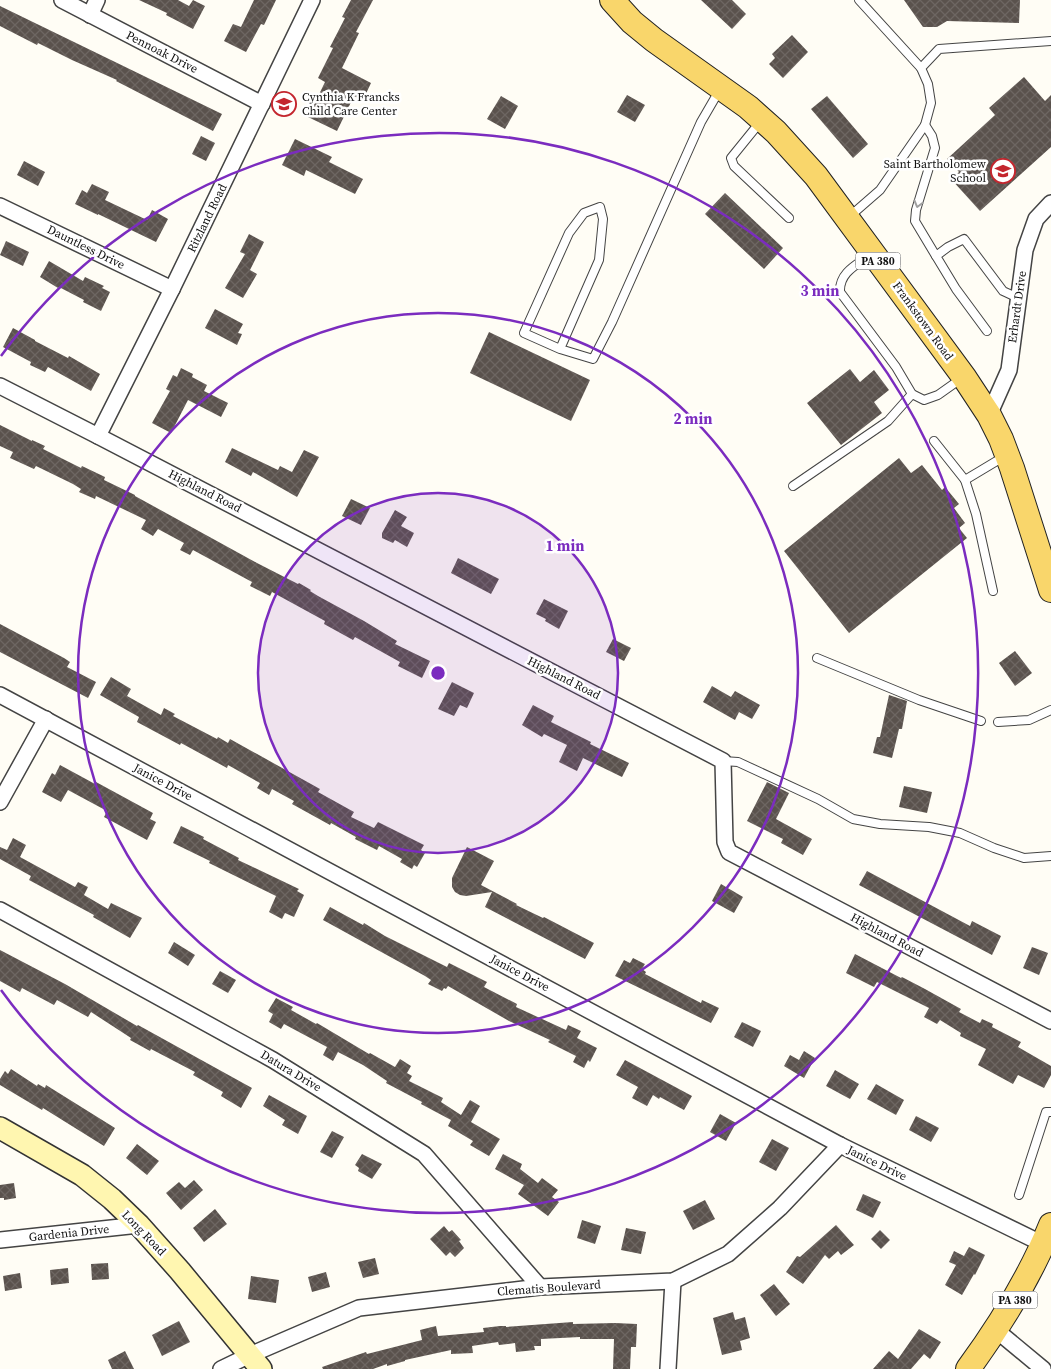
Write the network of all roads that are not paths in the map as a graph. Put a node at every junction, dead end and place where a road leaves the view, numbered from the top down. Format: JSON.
{"nodes":[{"id":1,"x":62,"y":0,"type":"edge"},
{"id":2,"x":97,"y":0,"type":"edge"},
{"id":3,"x":312,"y":0,"type":"edge"},
{"id":4,"x":612,"y":0,"type":"edge"},
{"id":5,"x":859,"y":0,"type":"edge"},
{"id":6,"x":90,"y":15,"type":"junction"},
{"id":7,"x":1051,"y":41,"type":"edge"},
{"id":8,"x":921,"y":68,"type":"junction"},
{"id":9,"x":722,"y":87,"type":"junction"},
{"id":10,"x":262,"y":104,"type":"junction"},
{"id":11,"x":762,"y":120,"type":"junction"},
{"id":12,"x":924,"y":125,"type":"junction"},
{"id":13,"x":1051,"y":203,"type":"edge"},
{"id":14,"x":0,"y":206,"type":"edge"},
{"id":15,"x":789,"y":218,"type":"dead end"},
{"id":16,"x":847,"y":219,"type":"junction"},
{"id":17,"x":872,"y":253,"type":"junction"},
{"id":18,"x":936,"y":256,"type":"junction"},
{"id":19,"x":172,"y":289,"type":"junction"},
{"id":20,"x":1018,"y":298,"type":"junction"},
{"id":21,"x":987,"y":331,"type":"dead end"},
{"id":22,"x":560,"y":349,"type":"junction"},
{"id":23,"x":964,"y":377,"type":"junction"},
{"id":24,"x":0,"y":386,"type":"edge"},
{"id":25,"x":912,"y":394,"type":"junction"},
{"id":26,"x":989,"y":415,"type":"junction"},
{"id":27,"x":98,"y":436,"type":"junction"},
{"id":28,"x":934,"y":441,"type":"dead end"},
{"id":29,"x":1007,"y":455,"type":"junction"},
{"id":30,"x":965,"y":480,"type":"junction"},
{"id":31,"x":793,"y":486,"type":"dead end"},
{"id":32,"x":1051,"y":590,"type":"edge"},
{"id":33,"x":993,"y":592,"type":"dead end"},
{"id":34,"x":817,"y":658,"type":"dead end"},
{"id":35,"x":0,"y":695,"type":"edge"},
{"id":36,"x":1051,"y":710,"type":"edge"},
{"id":37,"x":46,"y":719,"type":"junction"},
{"id":38,"x":982,"y":721,"type":"dead end"},
{"id":39,"x":998,"y":722,"type":"dead end"},
{"id":40,"x":723,"y":761,"type":"junction"},
{"id":41,"x":0,"y":802,"type":"edge"},
{"id":42,"x":1051,"y":856,"type":"edge"},
{"id":43,"x":0,"y":910,"type":"edge"},
{"id":44,"x":1051,"y":1021,"type":"edge"},
{"id":45,"x":1051,"y":1112,"type":"edge"},
{"id":46,"x":0,"y":1128,"type":"edge"},
{"id":47,"x":840,"y":1145,"type":"junction"},
{"id":48,"x":1019,"y":1195,"type":"dead end"},
{"id":49,"x":138,"y":1225,"type":"junction"},
{"id":50,"x":1047,"y":1234,"type":"edge"},
{"id":51,"x":0,"y":1240,"type":"edge"},
{"id":52,"x":673,"y":1281,"type":"junction"},
{"id":53,"x":540,"y":1286,"type":"junction"},
{"id":54,"x":996,"y":1330,"type":"junction"},
{"id":55,"x":256,"y":1362,"type":"edge"},
{"id":56,"x":221,"y":1369,"type":"edge"},
{"id":57,"x":668,"y":1369,"type":"edge"},
{"id":58,"x":968,"y":1369,"type":"edge"},
{"id":59,"x":1043,"y":1369,"type":"edge"}],
"edges":[{"from":1,"to":6,"type":"street","name":"Pennoak Drive"},
{"from":2,"to":6,"type":"street"},
{"from":3,"to":10,"type":"street","name":"Ritzland Road"},
{"from":4,"to":9,"type":"main road","name":"Frankstown Road","number":"PA 380"},
{"from":5,"to":8,"type":"lane"},
{"from":6,"to":10,"type":"street","name":"Pennoak Drive"},
{"from":7,"to":8,"type":"lane"},
{"from":8,"to":12,"type":"lane"},
{"from":9,"to":11,"type":"main road","name":"Frankstown Road","number":"PA 380"},
{"from":9,"to":22,"type":"lane"},
{"from":10,"to":19,"type":"street","name":"Ritzland Road"},
{"from":11,"to":15,"type":"lane"},
{"from":11,"to":16,"type":"main road","name":"Frankstown Road","number":"PA 380"},
{"from":12,"to":16,"type":"lane"},
{"from":12,"to":18,"type":"lane","one_way":true},
{"from":13,"to":20,"type":"street","name":"Erhardt Drive"},
{"from":14,"to":19,"type":"street","name":"Dauntless Drive"},
{"from":16,"to":17,"type":"main road","name":"Frankstown Road","number":"PA 380"},
{"from":17,"to":23,"type":"main road","name":"Frankstown Road","number":"PA 380"},
{"from":17,"to":25,"type":"lane"},
{"from":18,"to":20,"type":"lane"},
{"from":18,"to":21,"type":"lane"},
{"from":19,"to":27,"type":"street","name":"Ritzland Road"},
{"from":20,"to":26,"type":"street","name":"Erhardt Drive"},
{"from":22,"to":22,"type":"lane"},
{"from":23,"to":25,"type":"lane"},
{"from":23,"to":26,"type":"main road","name":"Frankstown Road","number":"PA 380"},
{"from":24,"to":27,"type":"street","name":"Highland Road"},
{"from":25,"to":31,"type":"lane"},
{"from":26,"to":29,"type":"main road","name":"Frankstown Road","number":"PA 380"},
{"from":27,"to":40,"type":"street","name":"Highland Road"},
{"from":28,"to":30,"type":"lane"},
{"from":29,"to":30,"type":"lane"},
{"from":29,"to":32,"type":"main road","name":"Frankstown Road","number":"PA 380"},
{"from":30,"to":33,"type":"lane"},
{"from":34,"to":38,"type":"lane"},
{"from":35,"to":37,"type":"street","name":"Janice Drive"},
{"from":36,"to":39,"type":"lane"},
{"from":37,"to":41,"type":"street"},
{"from":37,"to":47,"type":"street","name":"Janice Drive"},
{"from":40,"to":42,"type":"lane"},
{"from":40,"to":44,"type":"street","name":"Highland Road"},
{"from":43,"to":53,"type":"street","name":"Datura Drive"},
{"from":45,"to":48,"type":"lane"},
{"from":46,"to":49,"type":"street","name":"Long Road"},
{"from":47,"to":50,"type":"street","name":"Janice Drive"},
{"from":47,"to":52,"type":"street","name":"Clematis Boulevard"},
{"from":49,"to":51,"type":"street","name":"Gardenia Drive"},
{"from":49,"to":55,"type":"street","name":"Long Road"},
{"from":50,"to":54,"type":"main road","number":"PA 380"},
{"from":52,"to":53,"type":"street","name":"Clematis Boulevard"},
{"from":52,"to":57,"type":"street"},
{"from":53,"to":55,"type":"street","name":"Clematis Boulevard"},
{"from":54,"to":58,"type":"main road","number":"PA 380"},
{"from":54,"to":59,"type":"street"},
{"from":55,"to":56,"type":"street","name":"Clematis Boulevard"}]}
